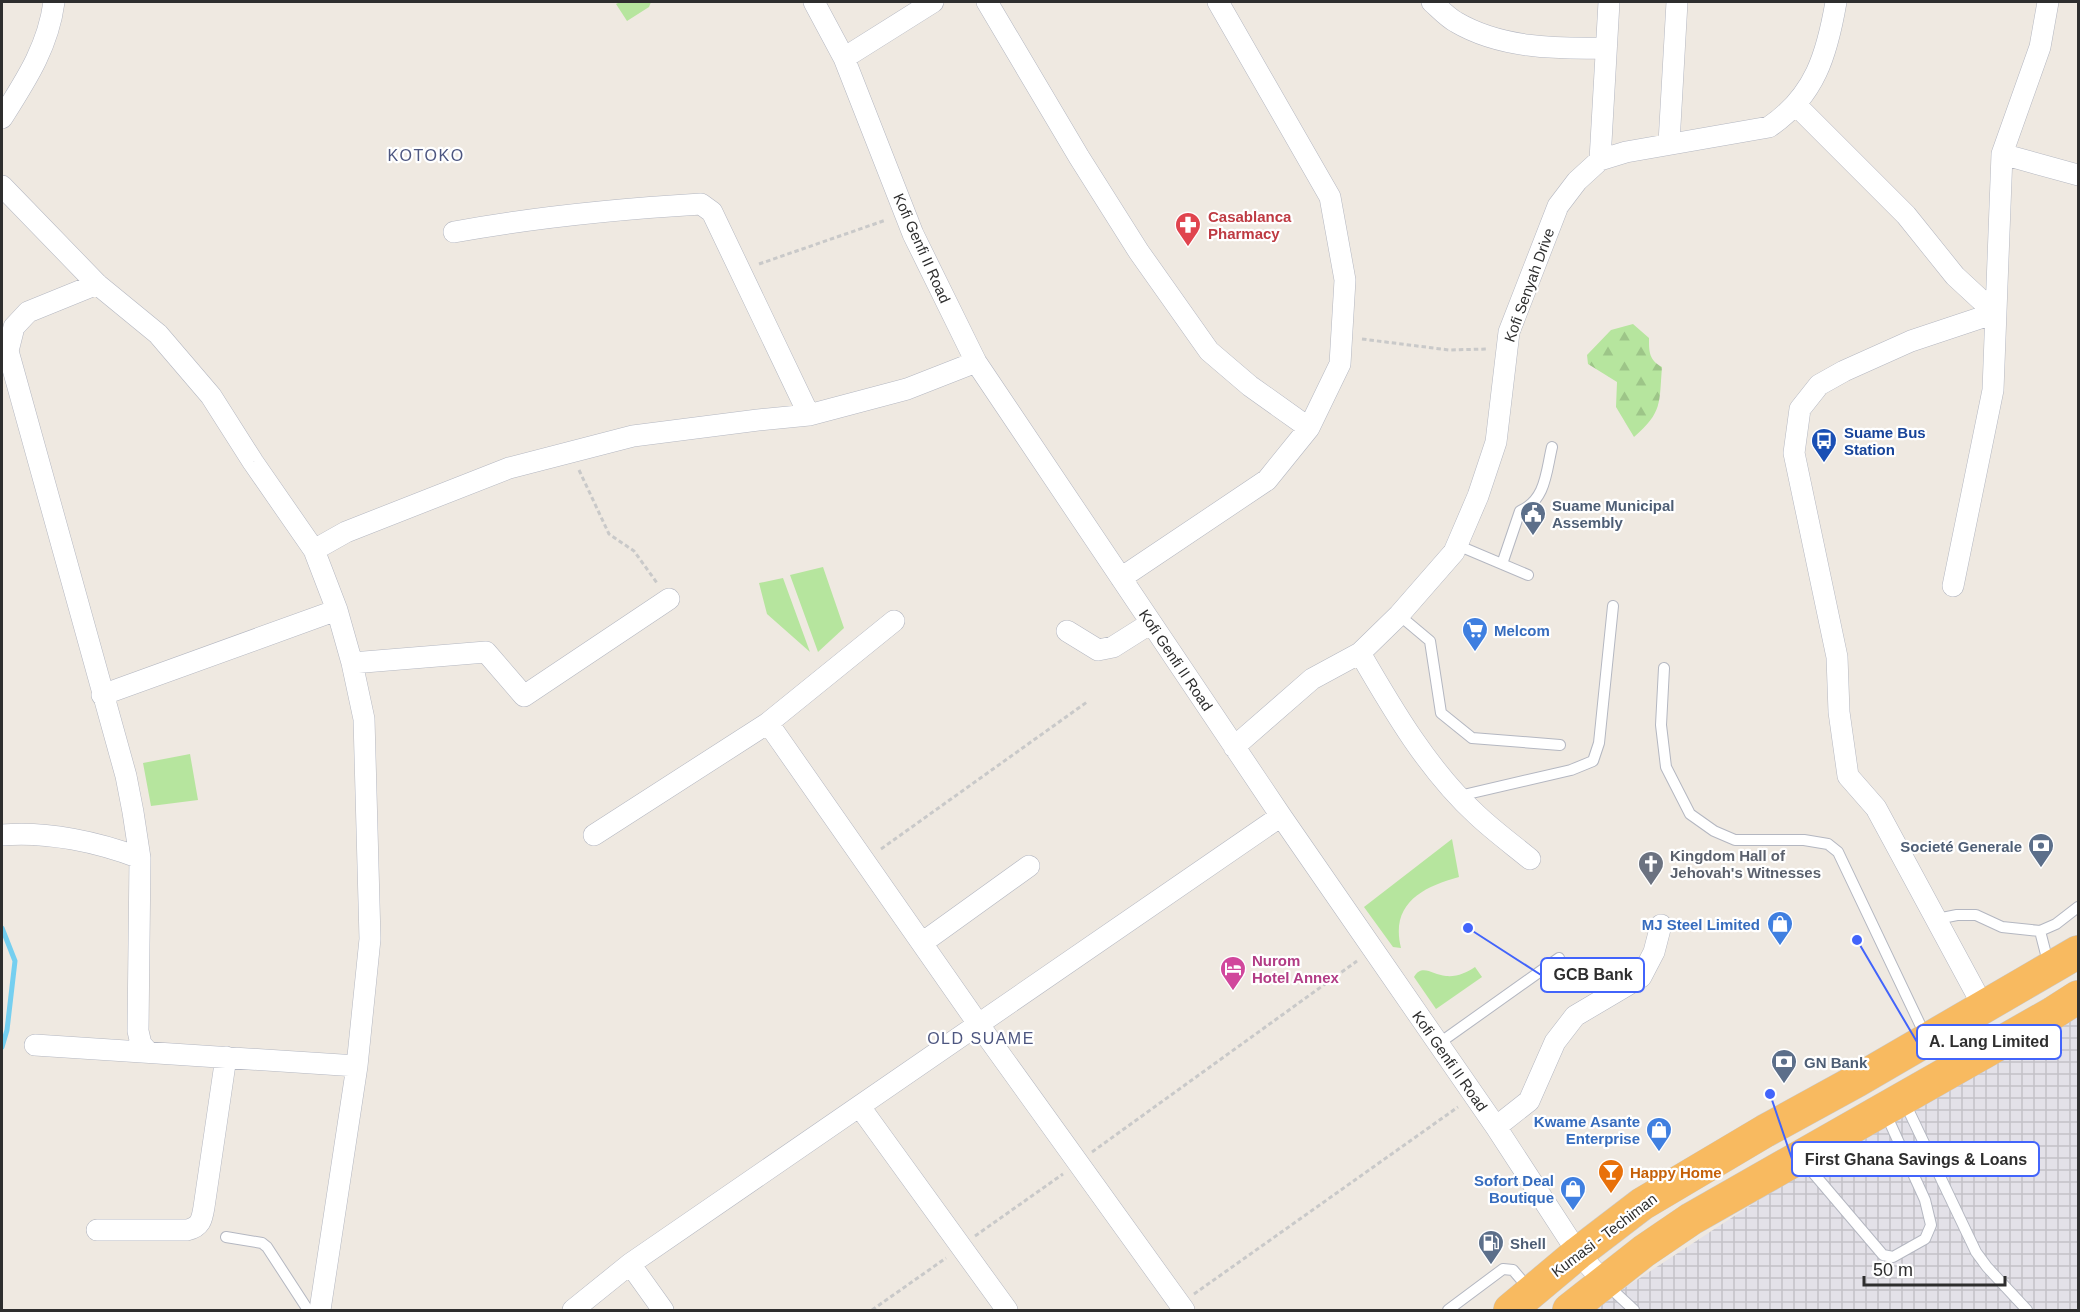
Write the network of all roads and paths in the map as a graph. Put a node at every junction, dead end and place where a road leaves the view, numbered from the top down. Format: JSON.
{"nodes":[{"id":1,"x":54,"y":2,"type":"edge"},
{"id":2,"x":814,"y":2,"type":"edge"},
{"id":3,"x":933,"y":2,"type":"edge"},
{"id":4,"x":987,"y":2,"type":"edge"},
{"id":5,"x":1218,"y":2,"type":"edge"},
{"id":6,"x":1432,"y":2,"type":"edge"},
{"id":7,"x":1609,"y":2,"type":"edge"},
{"id":8,"x":1677,"y":2,"type":"edge"},
{"id":9,"x":1836,"y":2,"type":"edge"},
{"id":10,"x":2048,"y":2,"type":"edge"},
{"id":11,"x":1605,"y":48,"type":"junction"},
{"id":12,"x":844,"y":58,"type":"junction"},
{"id":13,"x":1796,"y":105,"type":"junction"},
{"id":14,"x":2,"y":118,"type":"edge"},
{"id":15,"x":1669,"y":143,"type":"junction"},
{"id":16,"x":2002,"y":154,"type":"junction"},
{"id":17,"x":1600,"y":160,"type":"junction"},
{"id":18,"x":2079,"y":175,"type":"edge"},
{"id":19,"x":2,"y":186,"type":"edge"},
{"id":20,"x":904,"y":213,"type":"junction"},
{"id":21,"x":454,"y":232,"type":"dead end"},
{"id":22,"x":740,"y":271,"type":"junction"},
{"id":23,"x":97,"y":284,"type":"junction"},
{"id":24,"x":1995,"y":313,"type":"junction"},
{"id":25,"x":1342,"y":336,"type":"junction"},
{"id":26,"x":1506,"y":349,"type":"junction"},
{"id":27,"x":976,"y":362,"type":"junction"},
{"id":28,"x":808,"y":415,"type":"junction"},
{"id":29,"x":1309,"y":428,"type":"junction"},
{"id":30,"x":1552,"y":447,"type":"dead end"},
{"id":31,"x":570,"y":452,"type":"junction"},
{"id":32,"x":1457,"y":545,"type":"junction"},
{"id":33,"x":314,"y":550,"type":"junction"},
{"id":34,"x":1502,"y":564,"type":"junction"},
{"id":35,"x":1528,"y":575,"type":"dead end"},
{"id":36,"x":1121,"y":578,"type":"junction"},
{"id":37,"x":1953,"y":586,"type":"dead end"},
{"id":38,"x":669,"y":599,"type":"joint"},
{"id":39,"x":1613,"y":606,"type":"dead end"},
{"id":40,"x":338,"y":610,"type":"junction"},
{"id":41,"x":1399,"y":615,"type":"junction"},
{"id":42,"x":894,"y":621,"type":"dead end"},
{"id":43,"x":1151,"y":623,"type":"junction"},
{"id":44,"x":1067,"y":632,"type":"dead end"},
{"id":45,"x":1360,"y":652,"type":"junction"},
{"id":46,"x":352,"y":663,"type":"junction"},
{"id":47,"x":1664,"y":668,"type":"dead end"},
{"id":48,"x":102,"y":695,"type":"junction"},
{"id":49,"x":1087,"y":702,"type":"dead end"},
{"id":50,"x":768,"y":723,"type":"junction"},
{"id":51,"x":1560,"y":745,"type":"dead end"},
{"id":52,"x":1234,"y":747,"type":"junction"},
{"id":53,"x":1459,"y":796,"type":"junction"},
{"id":54,"x":1281,"y":816,"type":"junction"},
{"id":55,"x":2,"y":835,"type":"edge"},
{"id":56,"x":594,"y":835,"type":"dead end"},
{"id":57,"x":140,"y":858,"type":"junction"},
{"id":58,"x":1530,"y":859,"type":"dead end"},
{"id":59,"x":865,"y":861,"type":"junction"},
{"id":60,"x":1029,"y":866,"type":"dead end"},
{"id":61,"x":2079,"y":907,"type":"edge"},
{"id":62,"x":1937,"y":919,"type":"junction"},
{"id":63,"x":1661,"y":926,"type":"dead end"},
{"id":64,"x":2040,"y":931,"type":"junction"},
{"id":65,"x":922,"y":943,"type":"junction"},
{"id":66,"x":1373,"y":950,"type":"junction"},
{"id":67,"x":2079,"y":952,"type":"edge"},
{"id":68,"x":1559,"y":958,"type":"dead end"},
{"id":69,"x":2050,"y":968,"type":"junction"},
{"id":70,"x":2079,"y":997,"type":"edge"},
{"id":71,"x":1983,"y":1006,"type":"junction"},
{"id":72,"x":979,"y":1025,"type":"junction"},
{"id":73,"x":1927,"y":1039,"type":"junction"},
{"id":74,"x":1438,"y":1044,"type":"junction"},
{"id":75,"x":35,"y":1045,"type":"dead end"},
{"id":76,"x":148,"y":1052,"type":"junction"},
{"id":77,"x":226,"y":1057,"type":"junction"},
{"id":78,"x":357,"y":1066,"type":"junction"},
{"id":79,"x":1474,"y":1096,"type":"junction"},
{"id":80,"x":1893,"y":1103,"type":"junction"},
{"id":81,"x":860,"y":1107,"type":"junction"},
{"id":82,"x":1496,"y":1127,"type":"junction"},
{"id":83,"x":1800,"y":1156,"type":"junction"},
{"id":84,"x":1078,"y":1163,"type":"junction"},
{"id":85,"x":97,"y":1230,"type":"dead end"},
{"id":86,"x":226,"y":1237,"type":"dead end"},
{"id":87,"x":961,"y":1247,"type":"junction"},
{"id":88,"x":1578,"y":1252,"type":"junction"},
{"id":89,"x":630,"y":1264,"type":"junction"},
{"id":90,"x":1604,"y":1282,"type":"junction"},
{"id":91,"x":1521,"y":1301,"type":"edge"},
{"id":92,"x":1182,"y":1307,"type":"edge"},
{"id":93,"x":2021,"y":1309,"type":"edge"},
{"id":94,"x":308,"y":1311,"type":"edge"},
{"id":95,"x":320,"y":1311,"type":"edge"},
{"id":96,"x":573,"y":1311,"type":"edge"},
{"id":97,"x":663,"y":1311,"type":"edge"},
{"id":98,"x":872,"y":1311,"type":"edge"},
{"id":99,"x":1008,"y":1311,"type":"edge"},
{"id":100,"x":1448,"y":1311,"type":"edge"},
{"id":101,"x":1569,"y":1311,"type":"edge"},
{"id":102,"x":1634,"y":1311,"type":"edge"}],
"edges":[{"from":1,"to":14,"type":"street"},
{"from":2,"to":12,"type":"street","name":"Kofi Genfi II Road"},
{"from":3,"to":12,"type":"street"},
{"from":4,"to":29,"type":"street"},
{"from":5,"to":25,"type":"street"},
{"from":6,"to":11,"type":"street"},
{"from":7,"to":11,"type":"street"},
{"from":8,"to":15,"type":"street"},
{"from":9,"to":13,"type":"street","name":"Kofi Senyah Drive"},
{"from":10,"to":16,"type":"street"},
{"from":11,"to":17,"type":"street"},
{"from":12,"to":20,"type":"street","name":"Kofi Genfi II Road"},
{"from":13,"to":15,"type":"street","name":"Kofi Senyah Drive"},
{"from":13,"to":24,"type":"street"},
{"from":15,"to":17,"type":"street","name":"Kofi Senyah Drive"},
{"from":16,"to":18,"type":"street"},
{"from":16,"to":24,"type":"street"},
{"from":17,"to":26,"type":"street","name":"Kofi Senyah Drive"},
{"from":19,"to":23,"type":"street"},
{"from":20,"to":22,"type":"path"},
{"from":20,"to":27,"type":"street","name":"Kofi Genfi II Road"},
{"from":21,"to":22,"type":"street"},
{"from":22,"to":28,"type":"street"},
{"from":23,"to":33,"type":"street"},
{"from":23,"to":48,"type":"street"},
{"from":24,"to":37,"type":"street"},
{"from":24,"to":62,"type":"street"},
{"from":25,"to":26,"type":"path"},
{"from":25,"to":29,"type":"street"},
{"from":26,"to":32,"type":"street","name":"Kofi Senyah Drive"},
{"from":27,"to":28,"type":"street"},
{"from":27,"to":36,"type":"street","name":"Kofi Genfi II Road"},
{"from":28,"to":31,"type":"street"},
{"from":29,"to":36,"type":"street"},
{"from":30,"to":34,"type":"lane"},
{"from":31,"to":33,"type":"street"},
{"from":31,"to":38,"type":"path"},
{"from":32,"to":34,"type":"lane"},
{"from":32,"to":41,"type":"street","name":"Kofi Senyah Drive"},
{"from":33,"to":40,"type":"street"},
{"from":34,"to":35,"type":"lane"},
{"from":36,"to":43,"type":"street","name":"Kofi Genfi II Road"},
{"from":38,"to":46,"type":"street"},
{"from":39,"to":53,"type":"lane"},
{"from":40,"to":46,"type":"street"},
{"from":40,"to":48,"type":"street"},
{"from":41,"to":45,"type":"street","name":"Kofi Senyah Drive"},
{"from":41,"to":51,"type":"lane"},
{"from":42,"to":50,"type":"street"},
{"from":43,"to":44,"type":"street"},
{"from":43,"to":52,"type":"street","name":"Kofi Genfi II Road"},
{"from":45,"to":52,"type":"street","name":"Kofi Senyah Drive"},
{"from":45,"to":53,"type":"street"},
{"from":46,"to":78,"type":"street"},
{"from":47,"to":73,"type":"lane"},
{"from":48,"to":57,"type":"street"},
{"from":49,"to":59,"type":"path"},
{"from":50,"to":56,"type":"street"},
{"from":50,"to":59,"type":"street"},
{"from":52,"to":54,"type":"street","name":"Kofi Genfi II Road"},
{"from":53,"to":58,"type":"street"},
{"from":54,"to":66,"type":"street","name":"Kofi Genfi II Road"},
{"from":54,"to":72,"type":"street"},
{"from":55,"to":57,"type":"street"},
{"from":57,"to":76,"type":"street"},
{"from":59,"to":65,"type":"street"},
{"from":60,"to":65,"type":"street"},
{"from":61,"to":64,"type":"lane"},
{"from":62,"to":64,"type":"lane"},
{"from":62,"to":71,"type":"street"},
{"from":63,"to":82,"type":"street"},
{"from":64,"to":69,"type":"lane"},
{"from":65,"to":72,"type":"street"},
{"from":66,"to":74,"type":"street","name":"Kofi Genfi II Road"},
{"from":66,"to":84,"type":"path"},
{"from":67,"to":69,"type":"highway","name":"Kumasi - Techiman"},
{"from":68,"to":74,"type":"lane"},
{"from":69,"to":71,"type":"highway","name":"Kumasi - Techiman"},
{"from":70,"to":80,"type":"highway"},
{"from":71,"to":73,"type":"highway","name":"Kumasi - Techiman"},
{"from":72,"to":81,"type":"street"},
{"from":72,"to":84,"type":"street"},
{"from":73,"to":88,"type":"highway","name":"Kumasi - Techiman"},
{"from":74,"to":79,"type":"street","name":"Kofi Genfi II Road"},
{"from":75,"to":76,"type":"street"},
{"from":76,"to":77,"type":"street"},
{"from":77,"to":78,"type":"street"},
{"from":77,"to":85,"type":"street"},
{"from":78,"to":95,"type":"street"},
{"from":79,"to":82,"type":"street","name":"Kofi Genfi II Road"},
{"from":79,"to":92,"type":"path"},
{"from":80,"to":83,"type":"highway"},
{"from":80,"to":83,"type":"lane"},
{"from":80,"to":93,"type":"lane"},
{"from":81,"to":87,"type":"street"},
{"from":81,"to":89,"type":"street"},
{"from":82,"to":88,"type":"street","name":"Kofi Genfi II Road"},
{"from":83,"to":90,"type":"highway"},
{"from":84,"to":87,"type":"path"},
{"from":84,"to":92,"type":"street"},
{"from":86,"to":94,"type":"lane"},
{"from":87,"to":98,"type":"path"},
{"from":87,"to":99,"type":"street"},
{"from":88,"to":90,"type":"street","name":"Kofi Genfi II Road"},
{"from":88,"to":91,"type":"highway","name":"Kumasi - Techiman"},
{"from":89,"to":96,"type":"street"},
{"from":89,"to":97,"type":"street"},
{"from":90,"to":101,"type":"highway"},
{"from":90,"to":102,"type":"lane"},
{"from":91,"to":100,"type":"lane"}]}
